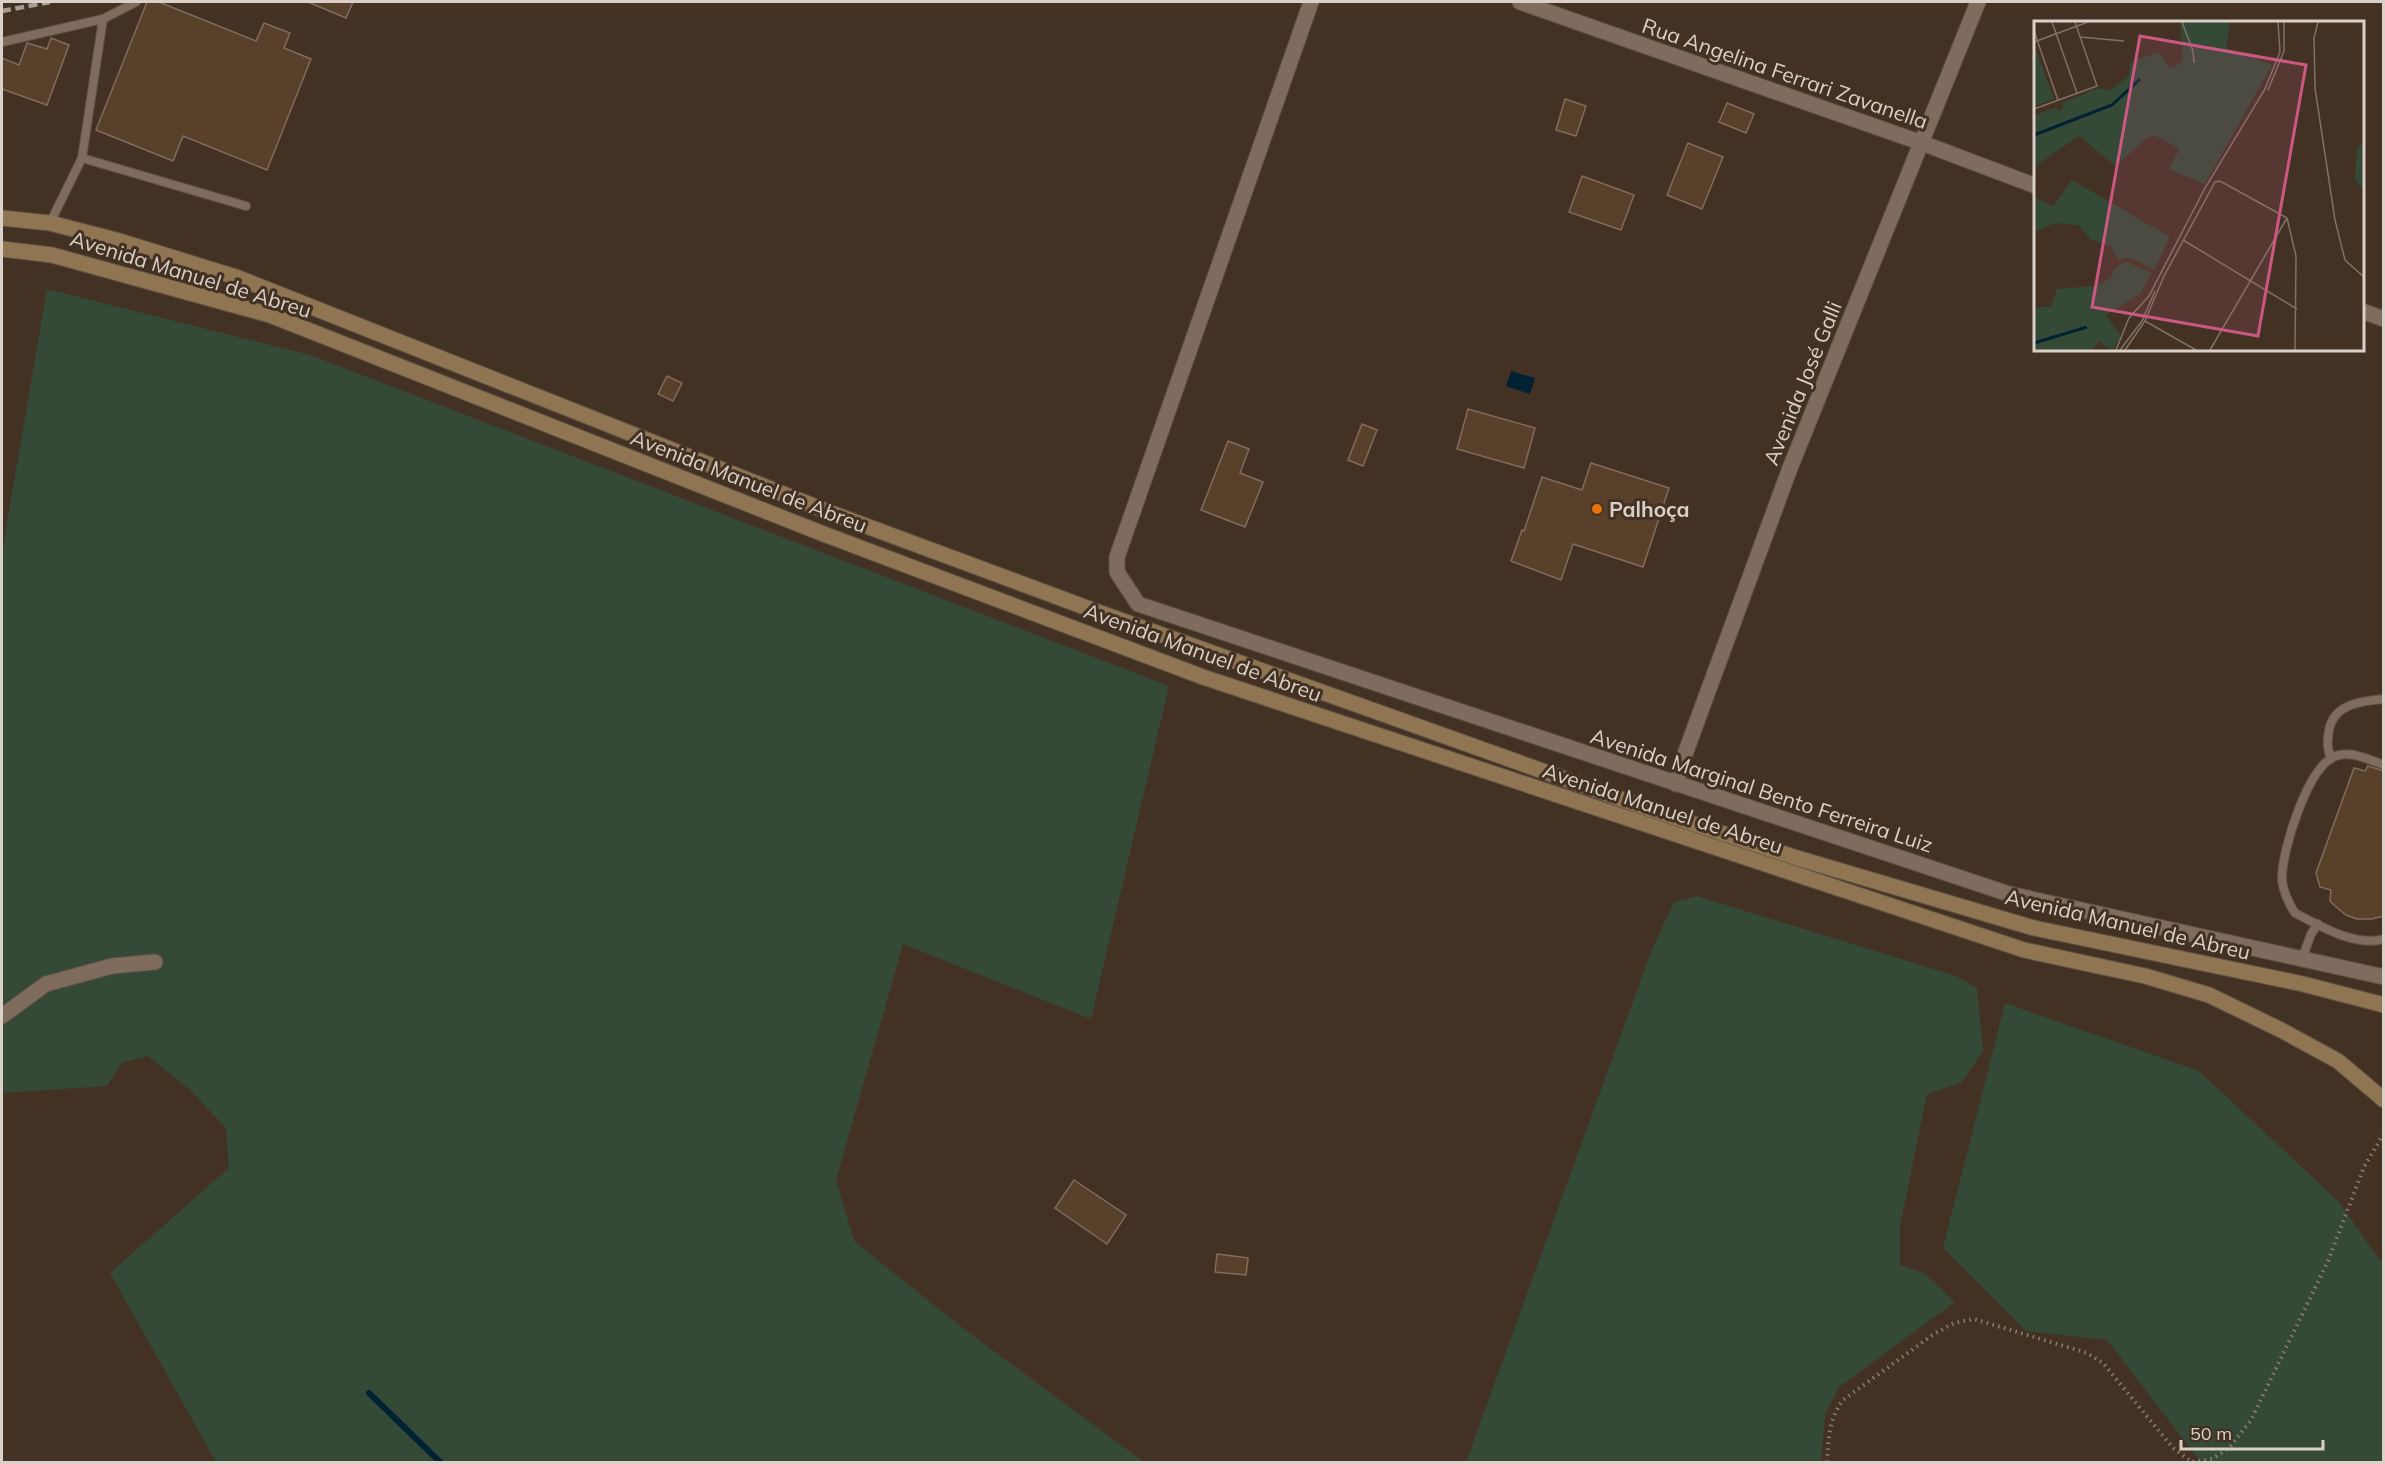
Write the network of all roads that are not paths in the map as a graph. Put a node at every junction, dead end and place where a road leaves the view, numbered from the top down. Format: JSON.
{"nodes":[{"id":1,"x":136,"y":2,"type":"edge"},
{"id":2,"x":1311,"y":2,"type":"edge"},
{"id":3,"x":1520,"y":2,"type":"edge"},
{"id":4,"x":1978,"y":2,"type":"edge"},
{"id":5,"x":103,"y":19,"type":"junction"},
{"id":6,"x":2,"y":42,"type":"edge"},
{"id":7,"x":1922,"y":143,"type":"junction"},
{"id":8,"x":82,"y":158,"type":"junction"},
{"id":9,"x":2034,"y":185,"type":"edge"},
{"id":10,"x":246,"y":206,"type":"dead end"},
{"id":11,"x":2,"y":218,"type":"edge"},
{"id":12,"x":50,"y":223,"type":"junction"},
{"id":13,"x":2,"y":249,"type":"edge"},
{"id":14,"x":2364,"y":312,"type":"edge"},
{"id":15,"x":2384,"y":319,"type":"edge"},
{"id":16,"x":2384,"y":699,"type":"edge"},
{"id":17,"x":2331,"y":759,"type":"junction"},
{"id":18,"x":2384,"y":765,"type":"edge"},
{"id":19,"x":1676,"y":784,"type":"junction"},
{"id":20,"x":2318,"y":924,"type":"junction"},
{"id":21,"x":2384,"y":939,"type":"edge"},
{"id":22,"x":2302,"y":959,"type":"junction"},
{"id":23,"x":155,"y":962,"type":"dead end"},
{"id":24,"x":2384,"y":977,"type":"edge"},
{"id":25,"x":2384,"y":1005,"type":"edge"},
{"id":26,"x":2,"y":1016,"type":"edge"},
{"id":27,"x":2384,"y":1100,"type":"edge"}],
"edges":[{"from":1,"to":5,"type":"lane"},
{"from":2,"to":19,"type":"street","name":"Avenida Marginal Bento Ferreira Luiz"},
{"from":3,"to":7,"type":"street","name":"Rua Angelina Ferrari Zavanella"},
{"from":4,"to":7,"type":"street","name":"Avenida José Galli"},
{"from":5,"to":6,"type":"lane"},
{"from":5,"to":8,"type":"lane"},
{"from":7,"to":9,"type":"street","name":"Rua Angelina Ferrari Zavanella"},
{"from":7,"to":19,"type":"street","name":"Avenida José Galli"},
{"from":8,"to":10,"type":"lane"},
{"from":8,"to":12,"type":"lane"},
{"from":11,"to":12,"type":"main road","name":"Avenida Manuel de Abreu"},
{"from":12,"to":25,"type":"main road","name":"Avenida Manuel de Abreu"},
{"from":13,"to":27,"type":"main road","name":"Avenida Manuel de Abreu"},
{"from":14,"to":15,"type":"street"},
{"from":16,"to":17,"type":"lane"},
{"from":17,"to":18,"type":"lane"},
{"from":17,"to":20,"type":"lane"},
{"from":19,"to":22,"type":"street","name":"Avenida Marginal Bento Ferreira Luiz"},
{"from":20,"to":21,"type":"lane"},
{"from":20,"to":22,"type":"lane"},
{"from":22,"to":24,"type":"street","name":"Avenida Marginal Bento Ferreira Luiz"},
{"from":23,"to":26,"type":"street"}]}
